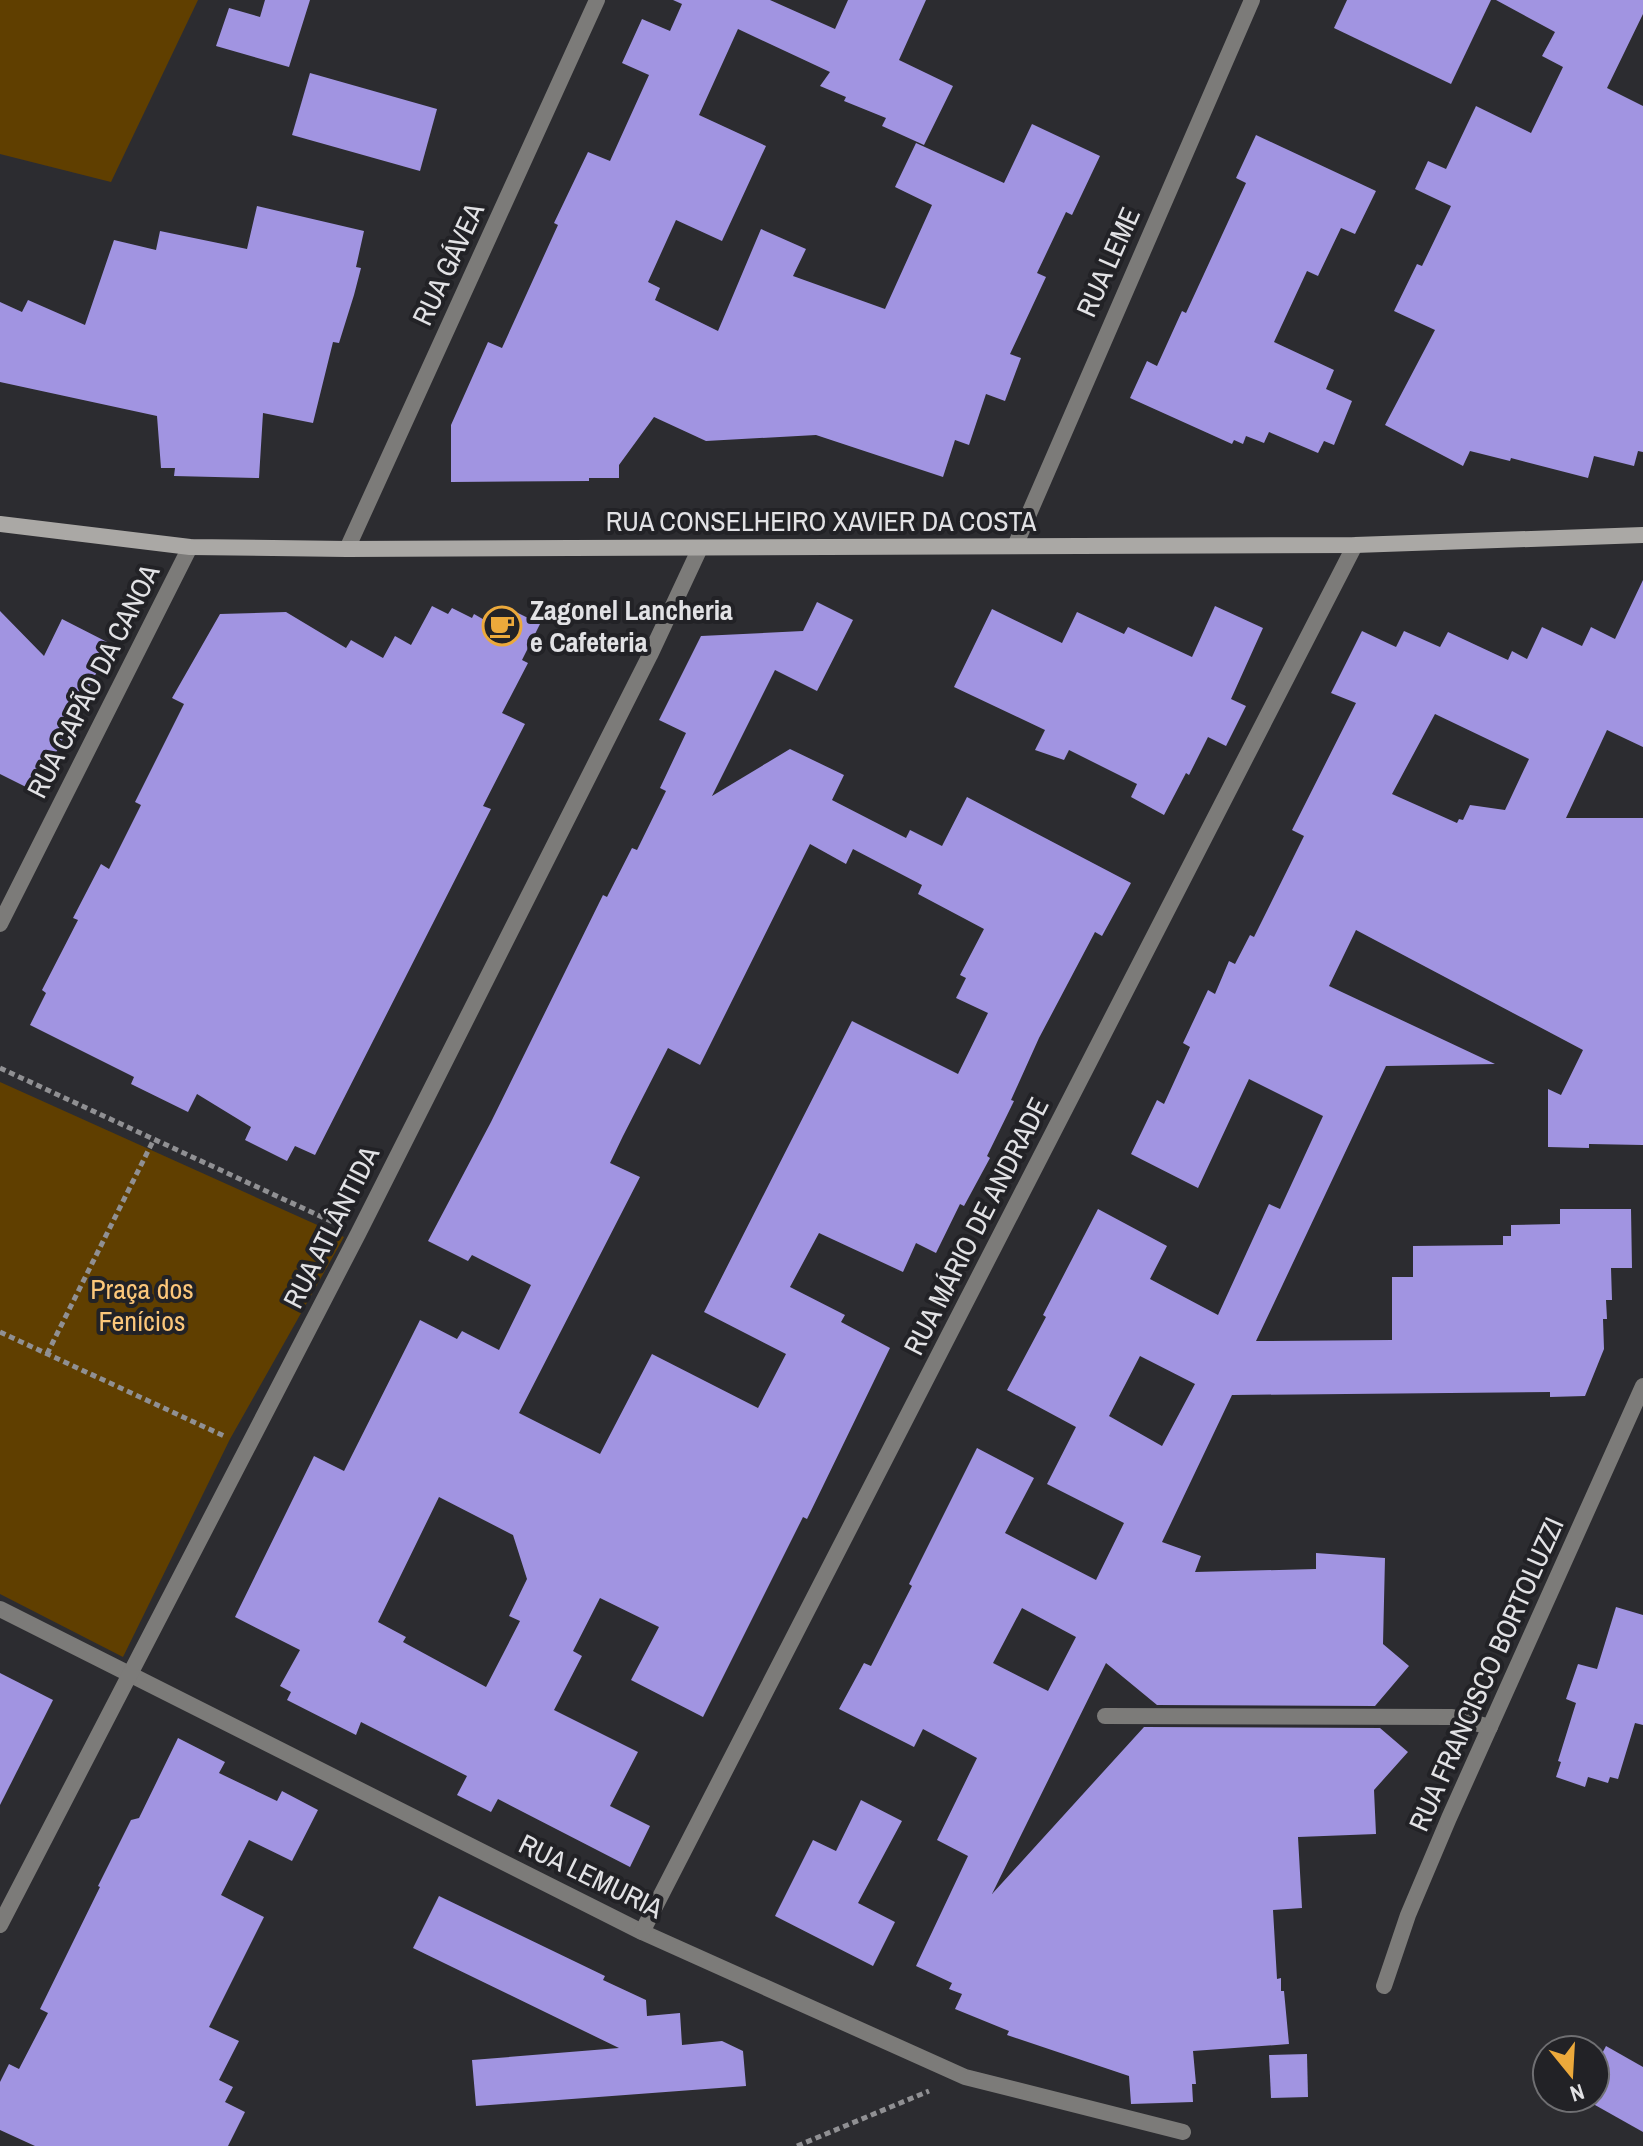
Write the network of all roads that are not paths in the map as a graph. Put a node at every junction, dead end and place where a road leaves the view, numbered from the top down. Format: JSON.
{"nodes":[{"id":1,"x":597,"y":0,"type":"edge"},
{"id":2,"x":1252,"y":0,"type":"edge"},
{"id":3,"x":0,"y":524,"type":"edge"},
{"id":4,"x":1643,"y":535,"type":"edge"},
{"id":5,"x":1355,"y":545,"type":"junction"},
{"id":6,"x":1015,"y":546,"type":"junction"},
{"id":7,"x":190,"y":547,"type":"junction"},
{"id":8,"x":700,"y":548,"type":"junction"},
{"id":9,"x":347,"y":549,"type":"junction"},
{"id":10,"x":0,"y":924,"type":"edge"},
{"id":11,"x":1643,"y":1386,"type":"edge"},
{"id":12,"x":0,"y":1609,"type":"edge"},
{"id":13,"x":129,"y":1674,"type":"junction"},
{"id":14,"x":1105,"y":1716,"type":"dead end"},
{"id":15,"x":1490,"y":1727,"type":"junction"},
{"id":16,"x":0,"y":1925,"type":"edge"},
{"id":17,"x":642,"y":1932,"type":"junction"},
{"id":18,"x":1384,"y":1986,"type":"dead end"},
{"id":19,"x":1183,"y":2132,"type":"dead end"}],
"edges":[{"from":1,"to":9,"type":"street","name":"RUA GÁVEA"},
{"from":2,"to":6,"type":"street","name":"RUA LEME"},
{"from":3,"to":7,"type":"street","name":"RUA CONSELHEIRO XAVIER DA COSTA"},
{"from":4,"to":5,"type":"street","name":"RUA CONSELHEIRO XAVIER DA COSTA"},
{"from":5,"to":6,"type":"street","name":"RUA CONSELHEIRO XAVIER DA COSTA"},
{"from":5,"to":17,"type":"street","name":"RUA MÁRIO DE ANDRADE"},
{"from":6,"to":8,"type":"street","name":"RUA CONSELHEIRO XAVIER DA COSTA"},
{"from":7,"to":9,"type":"street","name":"RUA CONSELHEIRO XAVIER DA COSTA"},
{"from":7,"to":10,"type":"street","name":"RUA CAPÃO DA CANOA"},
{"from":8,"to":9,"type":"street","name":"RUA CONSELHEIRO XAVIER DA COSTA"},
{"from":8,"to":13,"type":"street","name":"RUA ATLÂNTIDA"},
{"from":11,"to":15,"type":"street","name":"RUA FRANCISCO BORTOLUZZI"},
{"from":12,"to":13,"type":"street","name":"RUA LEMURIA"},
{"from":13,"to":16,"type":"street","name":"RUA ATLÂNTIDA"},
{"from":13,"to":17,"type":"street","name":"RUA LEMURIA"},
{"from":14,"to":15,"type":"street"},
{"from":15,"to":18,"type":"street","name":"RUA FRANCISCO BORTOLUZZI"},
{"from":17,"to":19,"type":"street","name":"RUA LEMURIA"}]}
